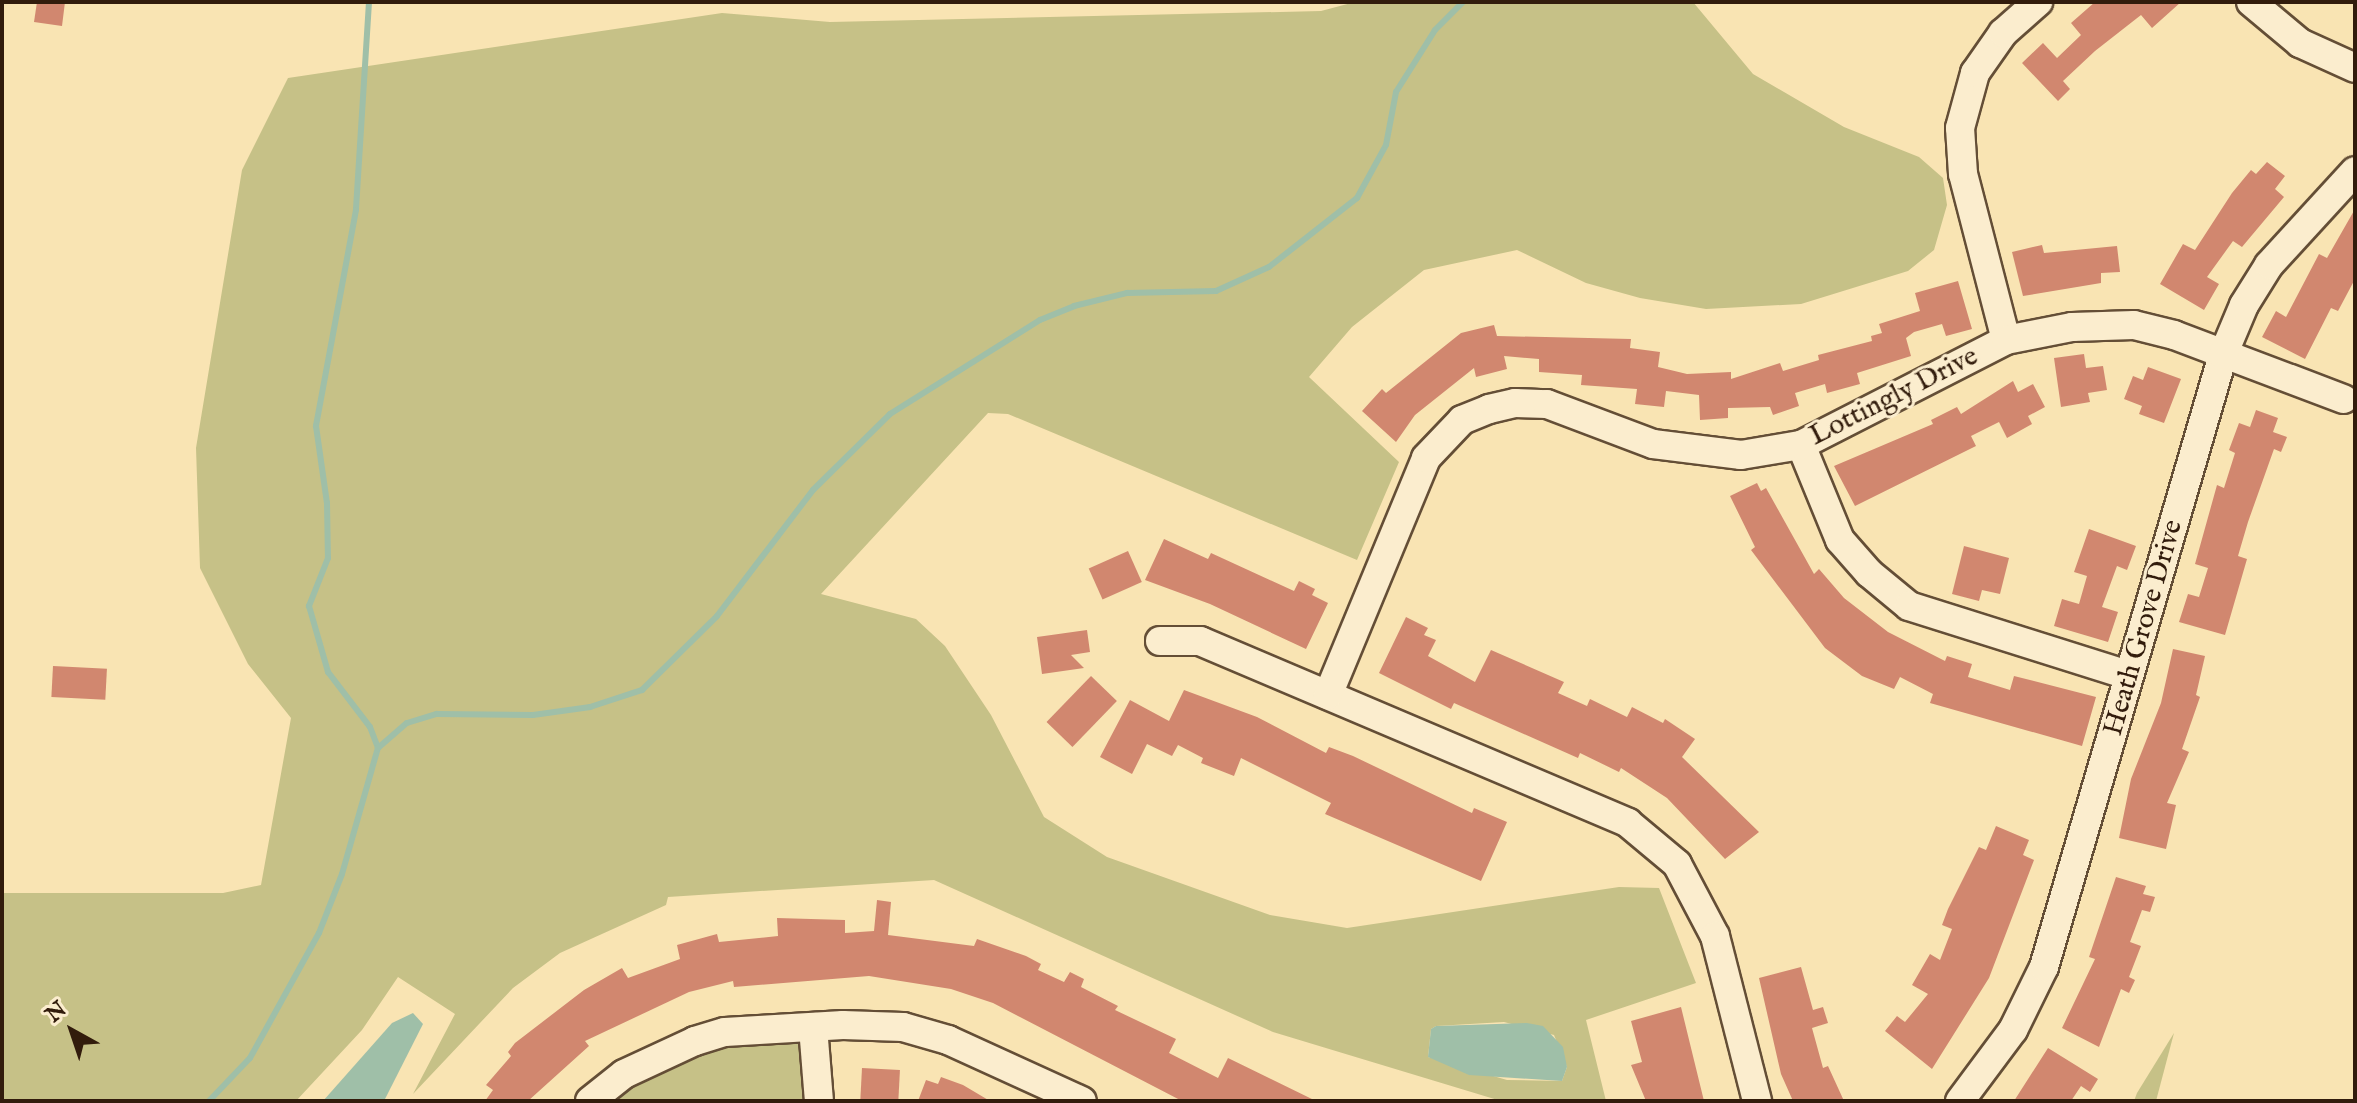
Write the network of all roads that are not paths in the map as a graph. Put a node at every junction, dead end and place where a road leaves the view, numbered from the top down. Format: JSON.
{"nodes":[{"id":1,"x":2038,"y":2,"type":"edge"},
{"id":2,"x":2251,"y":2,"type":"edge"},
{"id":3,"x":2355,"y":68,"type":"edge"},
{"id":4,"x":2355,"y":171,"type":"edge"},
{"id":5,"x":2006,"y":340,"type":"junction"},
{"id":6,"x":2223,"y":355,"type":"junction"},
{"id":7,"x":2343,"y":399,"type":"dead end"},
{"id":8,"x":1801,"y":445,"type":"junction"},
{"id":9,"x":1160,"y":641,"type":"dead end"},
{"id":10,"x":2128,"y":675,"type":"junction"},
{"id":11,"x":1328,"y":695,"type":"junction"},
{"id":12,"x":813,"y":1027,"type":"junction"},
{"id":13,"x":607,"y":1096,"type":"edge"},
{"id":14,"x":819,"y":1101,"type":"edge"},
{"id":15,"x":1082,"y":1101,"type":"edge"},
{"id":16,"x":1757,"y":1101,"type":"edge"},
{"id":17,"x":1960,"y":1101,"type":"edge"}],
"edges":[{"from":1,"to":5,"type":"street"},
{"from":2,"to":3,"type":"street"},
{"from":4,"to":6,"type":"street","name":"Heath Grove Drive"},
{"from":5,"to":6,"type":"street","name":"Lottingly Drive"},
{"from":5,"to":8,"type":"street","name":"Lottingly Drive"},
{"from":6,"to":7,"type":"street","name":"Lottingly Drive"},
{"from":6,"to":10,"type":"street","name":"Heath Grove Drive"},
{"from":8,"to":10,"type":"street"},
{"from":8,"to":11,"type":"street","name":"Lottingly Drive"},
{"from":9,"to":11,"type":"street"},
{"from":10,"to":17,"type":"street","name":"Heath Grove Drive"},
{"from":11,"to":16,"type":"street"},
{"from":12,"to":13,"type":"street"},
{"from":12,"to":14,"type":"street"},
{"from":12,"to":15,"type":"street"}]}
